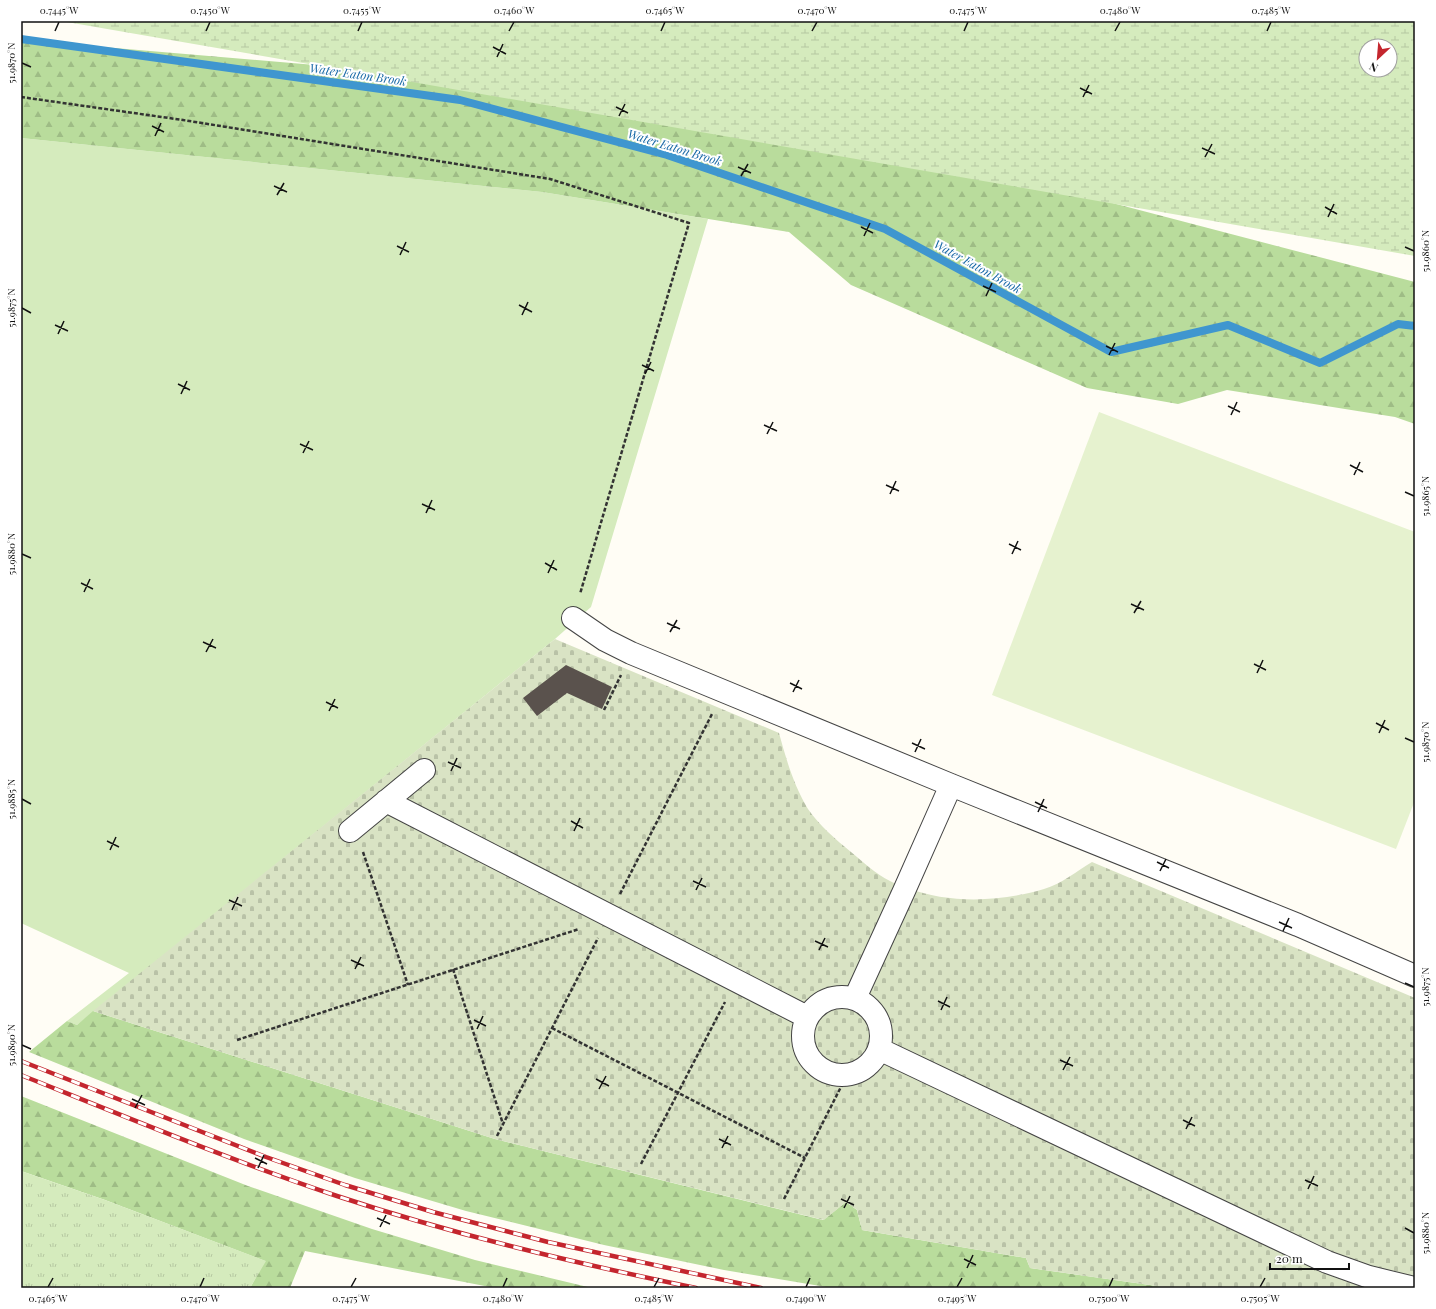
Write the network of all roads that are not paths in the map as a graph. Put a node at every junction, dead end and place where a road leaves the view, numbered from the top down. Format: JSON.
{"nodes":[{"id":1,"x":573,"y":618,"type":"road end"},
{"id":2,"x":424,"y":770,"type":"dead end"},
{"id":3,"x":951,"y":785,"type":"junction"},
{"id":4,"x":386,"y":801,"type":"junction"},
{"id":5,"x":352,"y":829,"type":"road end"},
{"id":6,"x":1415,"y":976,"type":"edge"},
{"id":7,"x":855,"y":998,"type":"junction"},
{"id":8,"x":807,"y":1017,"type":"junction"},
{"id":9,"x":879,"y":1049,"type":"junction"},
{"id":10,"x":1414,"y":1288,"type":"edge"}],
"edges":[{"from":1,"to":3,"type":"street"},
{"from":2,"to":4,"type":"street"},
{"from":3,"to":6,"type":"street"},
{"from":3,"to":7,"type":"street"},
{"from":4,"to":5,"type":"street"},
{"from":4,"to":8,"type":"street"},
{"from":7,"to":8,"type":"street"},
{"from":7,"to":9,"type":"street"},
{"from":8,"to":9,"type":"street"},
{"from":9,"to":10,"type":"street"}]}
